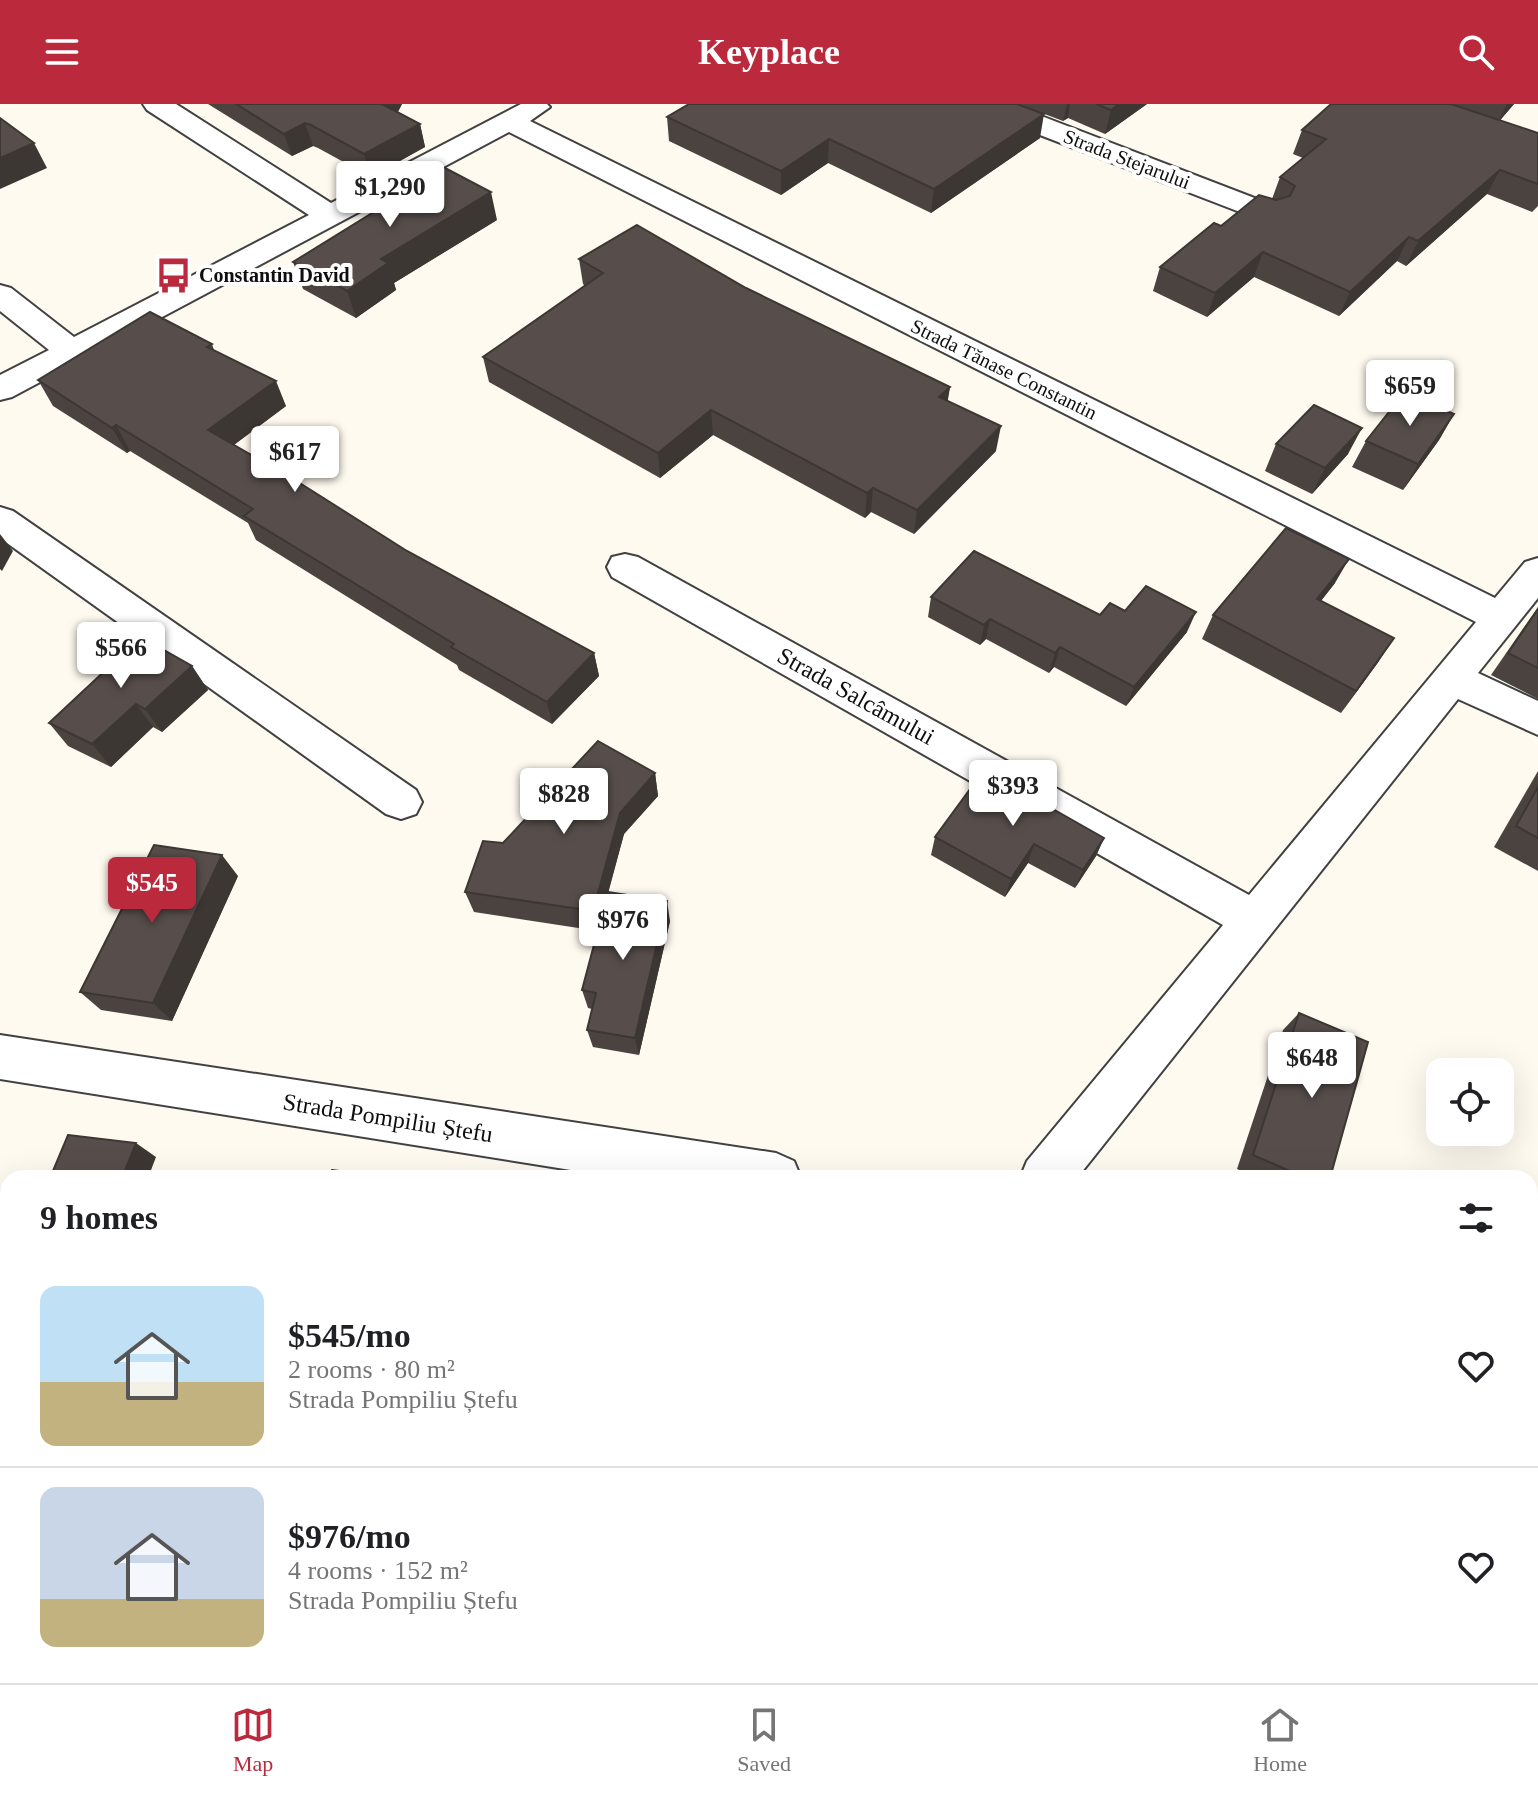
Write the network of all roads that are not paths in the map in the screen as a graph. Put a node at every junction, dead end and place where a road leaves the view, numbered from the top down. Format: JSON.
{"nodes":[{"id":1,"x":157,"y":104,"type":"edge"},
{"id":2,"x":541,"y":104,"type":"edge"},
{"id":3,"x":985,"y":104,"type":"edge"},
{"id":4,"x":509,"y":121,"type":"junction"},
{"id":5,"x":1268,"y":213,"type":"edge"},
{"id":6,"x":329,"y":215,"type":"junction"},
{"id":7,"x":0,"y":295,"type":"edge"},
{"id":8,"x":71,"y":351,"type":"junction"},
{"id":9,"x":0,"y":389,"type":"edge"},
{"id":10,"x":0,"y":520,"type":"edge"},
{"id":11,"x":625,"y":567,"type":"dead end"},
{"id":12,"x":1538,"y":572,"type":"edge"},
{"id":13,"x":1500,"y":617,"type":"junction"},
{"id":14,"x":1451,"y":678,"type":"junction"},
{"id":15,"x":1538,"y":719,"type":"edge"},
{"id":16,"x":401,"y":802,"type":"dead end"},
{"id":17,"x":1254,"y":920,"type":"junction"},
{"id":18,"x":0,"y":1057,"type":"edge"},
{"id":19,"x":725,"y":1170,"type":"edge"},
{"id":20,"x":1051,"y":1170,"type":"edge"}],
"edges":[{"from":1,"to":6,"type":"street"},
{"from":2,"to":4,"type":"street"},
{"from":3,"to":5,"type":"street","name":"Strada Stejarului"},
{"from":4,"to":6,"type":"street"},
{"from":4,"to":13,"type":"street","name":"Strada Tănase Constantin"},
{"from":6,"to":8,"type":"street"},
{"from":7,"to":8,"type":"street"},
{"from":8,"to":9,"type":"street"},
{"from":10,"to":16,"type":"street"},
{"from":11,"to":17,"type":"street","name":"Strada Salcâmului"},
{"from":12,"to":13,"type":"street"},
{"from":13,"to":14,"type":"street"},
{"from":14,"to":15,"type":"street"},
{"from":14,"to":17,"type":"street"},
{"from":17,"to":20,"type":"street"},
{"from":18,"to":19,"type":"street","name":"Strada Pompiliu Ștefu"}]}
